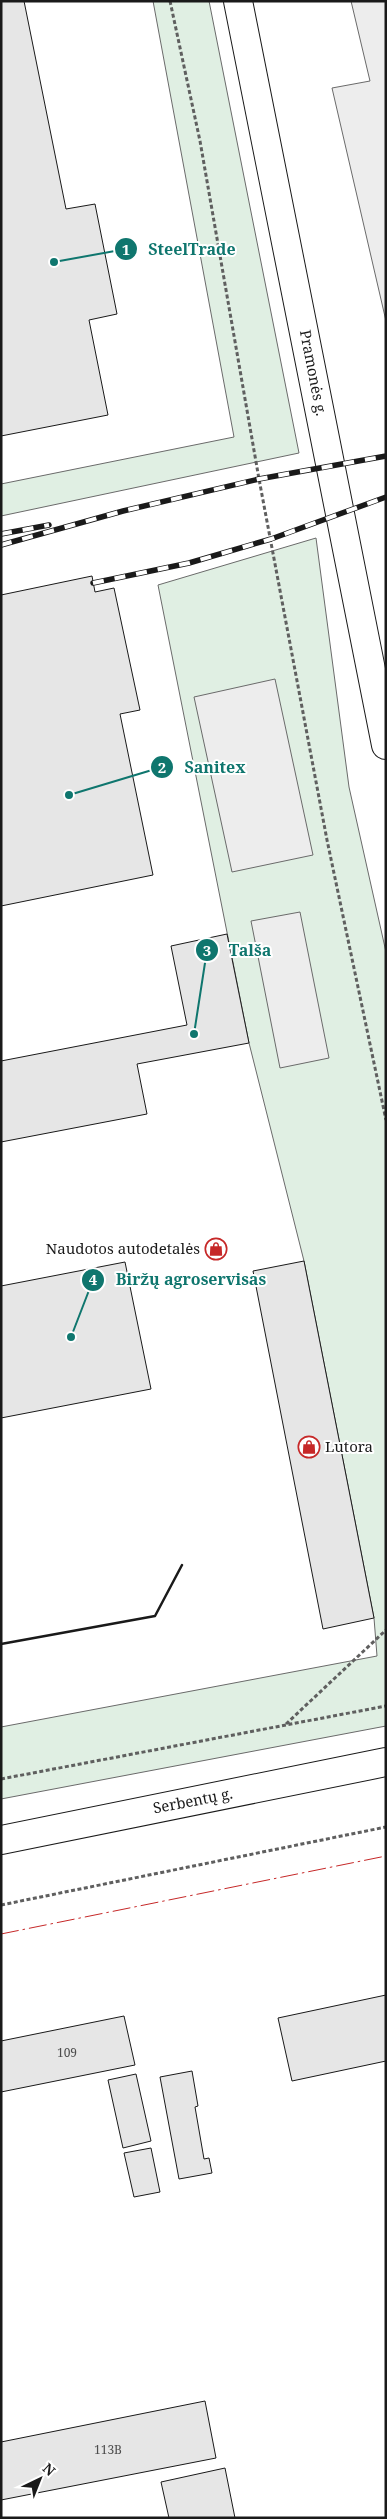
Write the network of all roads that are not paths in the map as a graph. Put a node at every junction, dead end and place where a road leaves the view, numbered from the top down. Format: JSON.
{"nodes":[{"id":1,"x":238,"y":1,"type":"edge"},
{"id":2,"x":386,"y":745,"type":"edge"},
{"id":3,"x":386,"y":1762,"type":"edge"},
{"id":4,"x":1,"y":1840,"type":"edge"}],
"edges":[{"from":1,"to":2,"type":"main road","name":"Pramonės g."},
{"from":3,"to":4,"type":"main road","name":"Serbentų g."}]}
